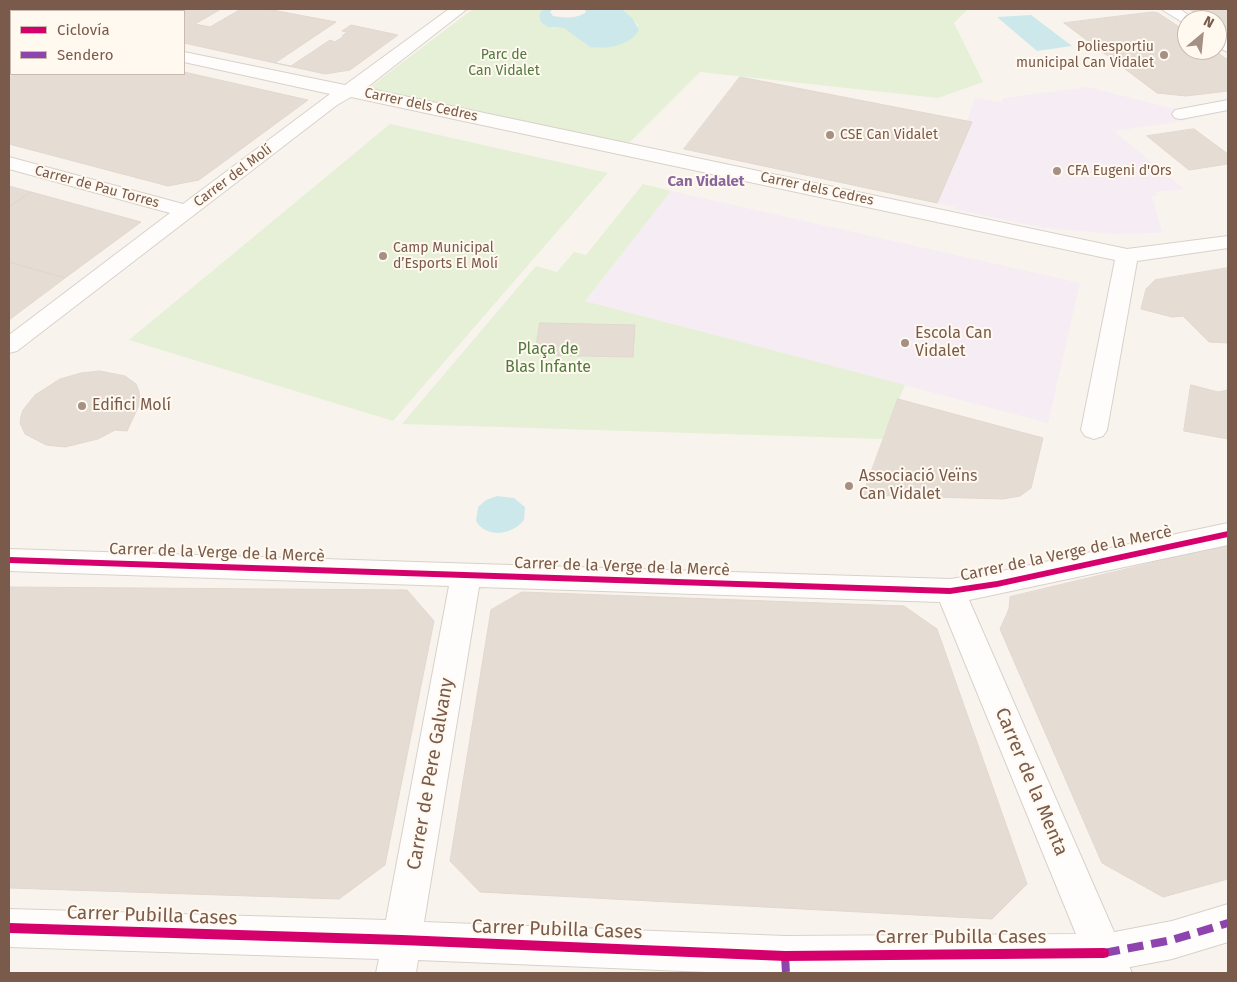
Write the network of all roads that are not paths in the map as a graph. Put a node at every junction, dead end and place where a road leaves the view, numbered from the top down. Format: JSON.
{"nodes":[{"id":1,"x":459,"y":9,"type":"edge"},
{"id":2,"x":185,"y":57,"type":"edge"},
{"id":3,"x":348,"y":91,"type":"junction"},
{"id":4,"x":1228,"y":106,"type":"edge"},
{"id":5,"x":1181,"y":114,"type":"dead end"},
{"id":6,"x":9,"y":162,"type":"edge"},
{"id":7,"x":186,"y":211,"type":"junction"},
{"id":8,"x":1228,"y":242,"type":"edge"},
{"id":9,"x":1127,"y":256,"type":"junction"},
{"id":10,"x":9,"y":346,"type":"edge"},
{"id":11,"x":1094,"y":430,"type":"dead end"},
{"id":12,"x":1228,"y":534,"type":"edge"},
{"id":13,"x":9,"y":560,"type":"edge"},
{"id":14,"x":466,"y":575,"type":"junction"},
{"id":15,"x":950,"y":591,"type":"junction"},
{"id":16,"x":1228,"y":923,"type":"edge"},
{"id":17,"x":9,"y":928,"type":"edge"},
{"id":18,"x":399,"y":956,"type":"edge"},
{"id":19,"x":1108,"y":963,"type":"edge"},
{"id":20,"x":786,"y":964,"type":"edge"}],
"edges":[{"from":1,"to":3,"type":"street","name":"Carrer del Molí"},
{"from":2,"to":3,"type":"street","name":"Carrer dels Cedres"},
{"from":3,"to":7,"type":"street","name":"Carrer del Molí"},
{"from":3,"to":9,"type":"street","name":"Carrer dels Cedres"},
{"from":4,"to":5,"type":"street"},
{"from":6,"to":7,"type":"street","name":"Carrer de Pau Torres"},
{"from":7,"to":10,"type":"street","name":"Carrer del Molí"},
{"from":8,"to":9,"type":"street","name":"Carrer dels Cedres"},
{"from":9,"to":11,"type":"street"},
{"from":12,"to":15,"type":"street","name":"Carrer de la Verge de la Mercè"},
{"from":13,"to":14,"type":"street","name":"Carrer de la Verge de la Mercè"},
{"from":14,"to":15,"type":"street","name":"Carrer de la Verge de la Mercè"},
{"from":14,"to":18,"type":"street","name":"Carrer de Pere Galvany"},
{"from":15,"to":19,"type":"street","name":"Carrer de la Menta"},
{"from":16,"to":19,"type":"street","name":"Carrer Pubilla Cases"},
{"from":17,"to":18,"type":"street","name":"Carrer Pubilla Cases"},
{"from":18,"to":20,"type":"street","name":"Carrer Pubilla Cases"},
{"from":19,"to":20,"type":"street","name":"Carrer Pubilla Cases"}]}
